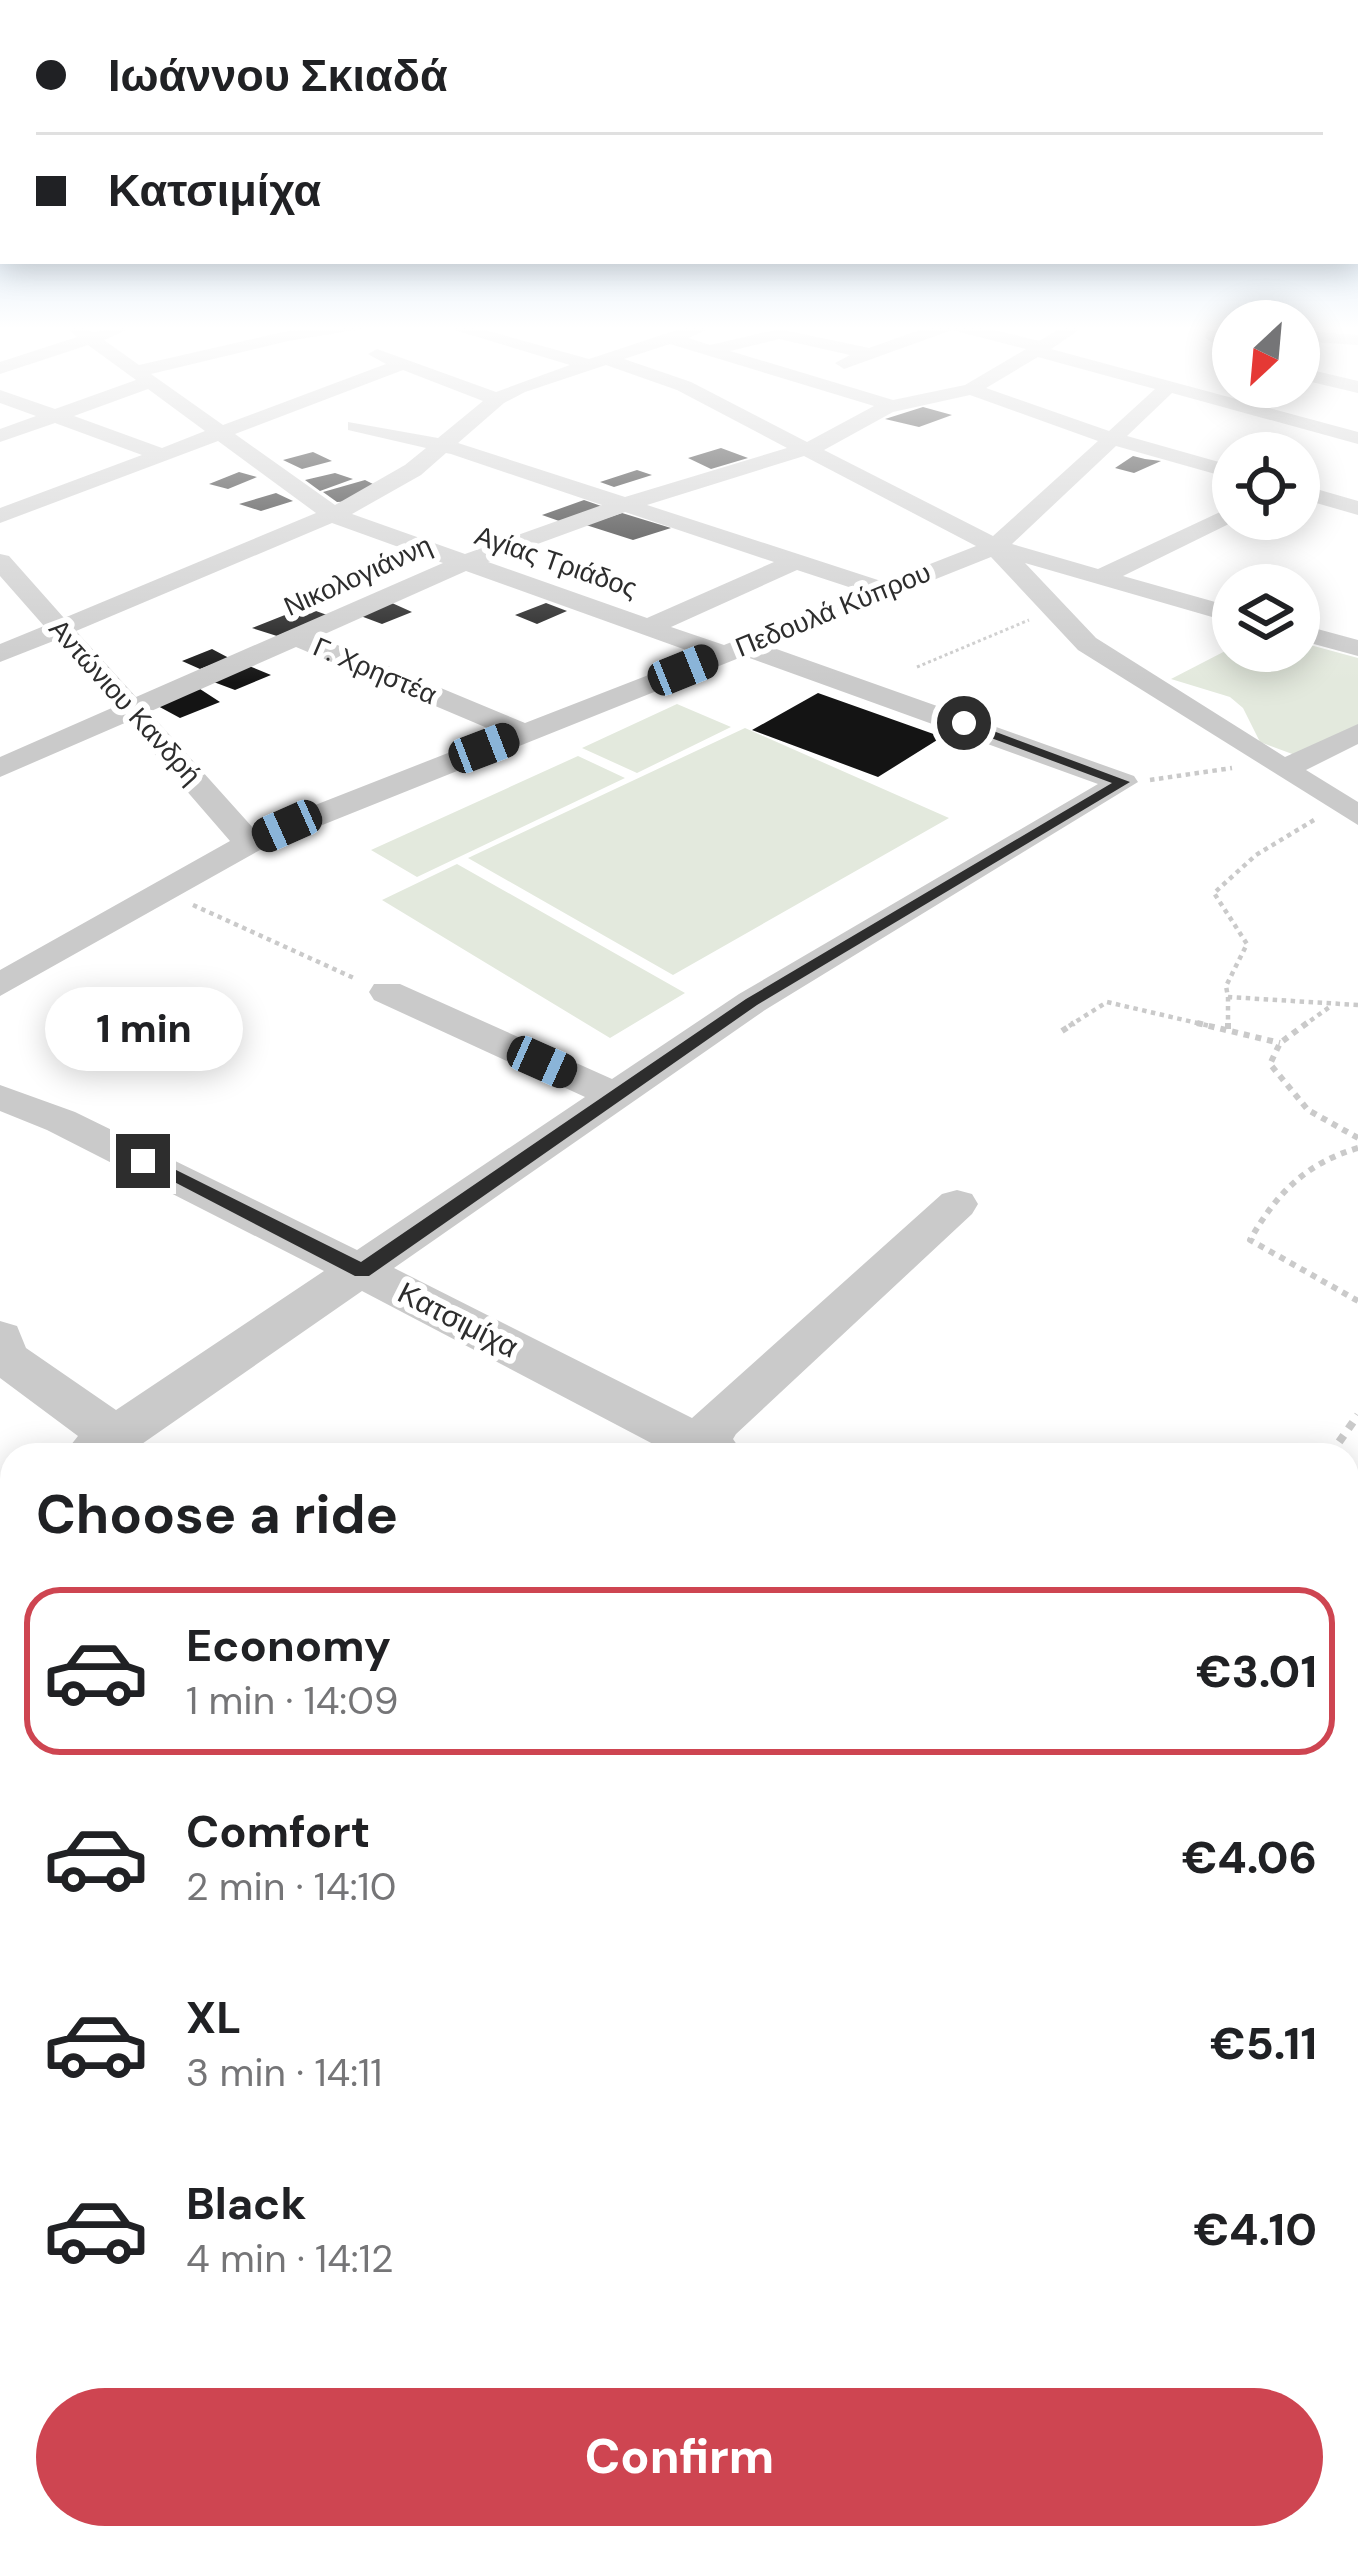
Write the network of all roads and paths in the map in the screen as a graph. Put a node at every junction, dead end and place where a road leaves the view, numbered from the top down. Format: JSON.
{"nodes":[{"id":1,"x":135,"y":445,"type":"edge"},
{"id":2,"x":190,"y":445,"type":"edge"},
{"id":3,"x":235,"y":445,"type":"edge"},
{"id":4,"x":441,"y":445,"type":"edge"},
{"id":5,"x":796,"y":445,"type":"edge"},
{"id":6,"x":811,"y":445,"type":"edge"},
{"id":7,"x":1108,"y":445,"type":"edge"},
{"id":8,"x":1132,"y":445,"type":"edge"},
{"id":9,"x":446,"y":446,"type":"junction"},
{"id":10,"x":802,"y":448,"type":"junction"},
{"id":11,"x":162,"y":455,"type":"junction"},
{"id":12,"x":1212,"y":466,"type":"edge"},
{"id":13,"x":1320,"y":497,"type":"edge"},
{"id":14,"x":620,"y":506,"type":"junction"},
{"id":15,"x":1358,"y":508,"type":"edge"},
{"id":16,"x":0,"y":516,"type":"edge"},
{"id":17,"x":335,"y":516,"type":"junction"},
{"id":18,"x":1212,"y":523,"type":"edge"},
{"id":19,"x":995,"y":547,"type":"junction"},
{"id":20,"x":0,"y":561,"type":"edge"},
{"id":21,"x":796,"y":561,"type":"junction"},
{"id":22,"x":465,"y":562,"type":"junction"},
{"id":23,"x":1099,"y":578,"type":"junction"},
{"id":24,"x":882,"y":590,"type":"junction"},
{"id":25,"x":1212,"y":608,"type":"edge"},
{"id":26,"x":1050,"y":610,"type":"junction"},
{"id":27,"x":649,"y":627,"type":"junction"},
{"id":28,"x":60,"y":629,"type":"junction"},
{"id":29,"x":293,"y":636,"type":"junction"},
{"id":30,"x":1320,"y":638,"type":"edge"},
{"id":31,"x":1358,"y":648,"type":"edge"},
{"id":32,"x":733,"y":650,"type":"junction"},
{"id":33,"x":0,"y":654,"type":"edge"},
{"id":34,"x":916,"y":667,"type":"dead end"},
{"id":35,"x":129,"y":707,"type":"junction"},
{"id":36,"x":523,"y":733,"type":"junction"},
{"id":37,"x":1358,"y":733,"type":"edge"},
{"id":38,"x":0,"y":768,"type":"edge"},
{"id":39,"x":1285,"y":768,"type":"junction"},
{"id":40,"x":1123,"y":782,"type":"junction"},
{"id":41,"x":1352,"y":812,"type":"edge"},
{"id":42,"x":249,"y":843,"type":"junction"},
{"id":43,"x":162,"y":891,"type":"junction"},
{"id":44,"x":0,"y":985,"type":"edge"},
{"id":45,"x":386,"y":992,"type":"joint"},
{"id":46,"x":1228,"y":997,"type":"junction"},
{"id":47,"x":1334,"y":1004,"type":"junction"},
{"id":48,"x":1358,"y":1005,"type":"edge"},
{"id":49,"x":1062,"y":1031,"type":"dead end"},
{"id":50,"x":1228,"y":1031,"type":"junction"},
{"id":51,"x":1280,"y":1043,"type":"junction"},
{"id":52,"x":619,"y":1096,"type":"junction"},
{"id":53,"x":0,"y":1097,"type":"edge"},
{"id":54,"x":1358,"y":1138,"type":"edge"},
{"id":55,"x":1358,"y":1148,"type":"edge"},
{"id":56,"x":957,"y":1204,"type":"dead end"},
{"id":57,"x":362,"y":1271,"type":"junction"},
{"id":58,"x":1358,"y":1300,"type":"edge"},
{"id":59,"x":0,"y":1338,"type":"edge"},
{"id":60,"x":1358,"y":1415,"type":"edge"},
{"id":61,"x":99,"y":1443,"type":"edge"},
{"id":62,"x":106,"y":1443,"type":"edge"},
{"id":63,"x":695,"y":1443,"type":"edge"},
{"id":64,"x":711,"y":1443,"type":"edge"},
{"id":65,"x":1338,"y":1443,"type":"edge"}],
"edges":[{"from":1,"to":11,"type":"street"},
{"from":2,"to":11,"type":"street"},
{"from":3,"to":17,"type":"street","name":"Αγίας Τριάδος"},
{"from":4,"to":9,"type":"street"},
{"from":5,"to":10,"type":"street"},
{"from":6,"to":10,"type":"street","name":"Νικολογιάννη"},
{"from":7,"to":19,"type":"street","name":"Πεδουλά Κύπρου"},
{"from":8,"to":12,"type":"street"},
{"from":9,"to":14,"type":"street"},
{"from":9,"to":17,"type":"street"},
{"from":10,"to":14,"type":"street","name":"Νικολογιάννη"},
{"from":10,"to":19,"type":"street"},
{"from":11,"to":16,"type":"street"},
{"from":13,"to":15,"type":"street"},
{"from":14,"to":21,"type":"street"},
{"from":14,"to":22,"type":"street","name":"Νικολογιάννη"},
{"from":17,"to":22,"type":"street","name":"Αγίας Τριάδος"},
{"from":17,"to":28,"type":"street"},
{"from":18,"to":23,"type":"street"},
{"from":19,"to":23,"type":"street"},
{"from":19,"to":24,"type":"street","name":"Πεδουλά Κύπρου"},
{"from":19,"to":26,"type":"street"},
{"from":20,"to":28,"type":"street","name":"Αντώνιου Κανδρή"},
{"from":21,"to":24,"type":"street"},
{"from":21,"to":27,"type":"street"},
{"from":22,"to":27,"type":"street","name":"Αγίας Τριάδος"},
{"from":22,"to":29,"type":"street","name":"Νικολογιάννη"},
{"from":23,"to":25,"type":"street"},
{"from":24,"to":32,"type":"street","name":"Πεδουλά Κύπρου"},
{"from":26,"to":34,"type":"path"},
{"from":26,"to":39,"type":"street"},
{"from":27,"to":32,"type":"street","name":"Αγίας Τριάδος"},
{"from":28,"to":33,"type":"street"},
{"from":28,"to":35,"type":"street","name":"Αντώνιου Κανδρή"},
{"from":29,"to":35,"type":"street","name":"Νικολογιάννη"},
{"from":29,"to":36,"type":"street","name":"Γ. Χρηστέα"},
{"from":30,"to":31,"type":"street"},
{"from":32,"to":36,"type":"street","name":"Πεδουλά Κύπρου"},
{"from":32,"to":40,"type":"street","name":"Αγίας Τριάδος"},
{"from":35,"to":38,"type":"street","name":"Νικολογιάννη"},
{"from":35,"to":42,"type":"street","name":"Αντώνιου Κανδρή"},
{"from":36,"to":42,"type":"street","name":"Πεδουλά Κύπρου"},
{"from":37,"to":39,"type":"street"},
{"from":39,"to":40,"type":"path"},
{"from":39,"to":41,"type":"street"},
{"from":40,"to":52,"type":"street"},
{"from":41,"to":46,"type":"path"},
{"from":42,"to":43,"type":"street","name":"Πεδουλά Κύπρου"},
{"from":43,"to":44,"type":"street","name":"Πεδουλά Κύπρου"},
{"from":43,"to":45,"type":"path"},
{"from":45,"to":52,"type":"street"},
{"from":46,"to":47,"type":"path"},
{"from":46,"to":50,"type":"path"},
{"from":47,"to":48,"type":"path"},
{"from":47,"to":51,"type":"path"},
{"from":49,"to":50,"type":"path"},
{"from":50,"to":51,"type":"path"},
{"from":51,"to":54,"type":"path"},
{"from":52,"to":57,"type":"street"},
{"from":53,"to":57,"type":"street","name":"Κατσιμίχα"},
{"from":55,"to":58,"type":"path"},
{"from":56,"to":64,"type":"street"},
{"from":57,"to":62,"type":"street"},
{"from":57,"to":63,"type":"street","name":"Κατσιμίχα"},
{"from":59,"to":61,"type":"street"},
{"from":60,"to":65,"type":"path"}]}
